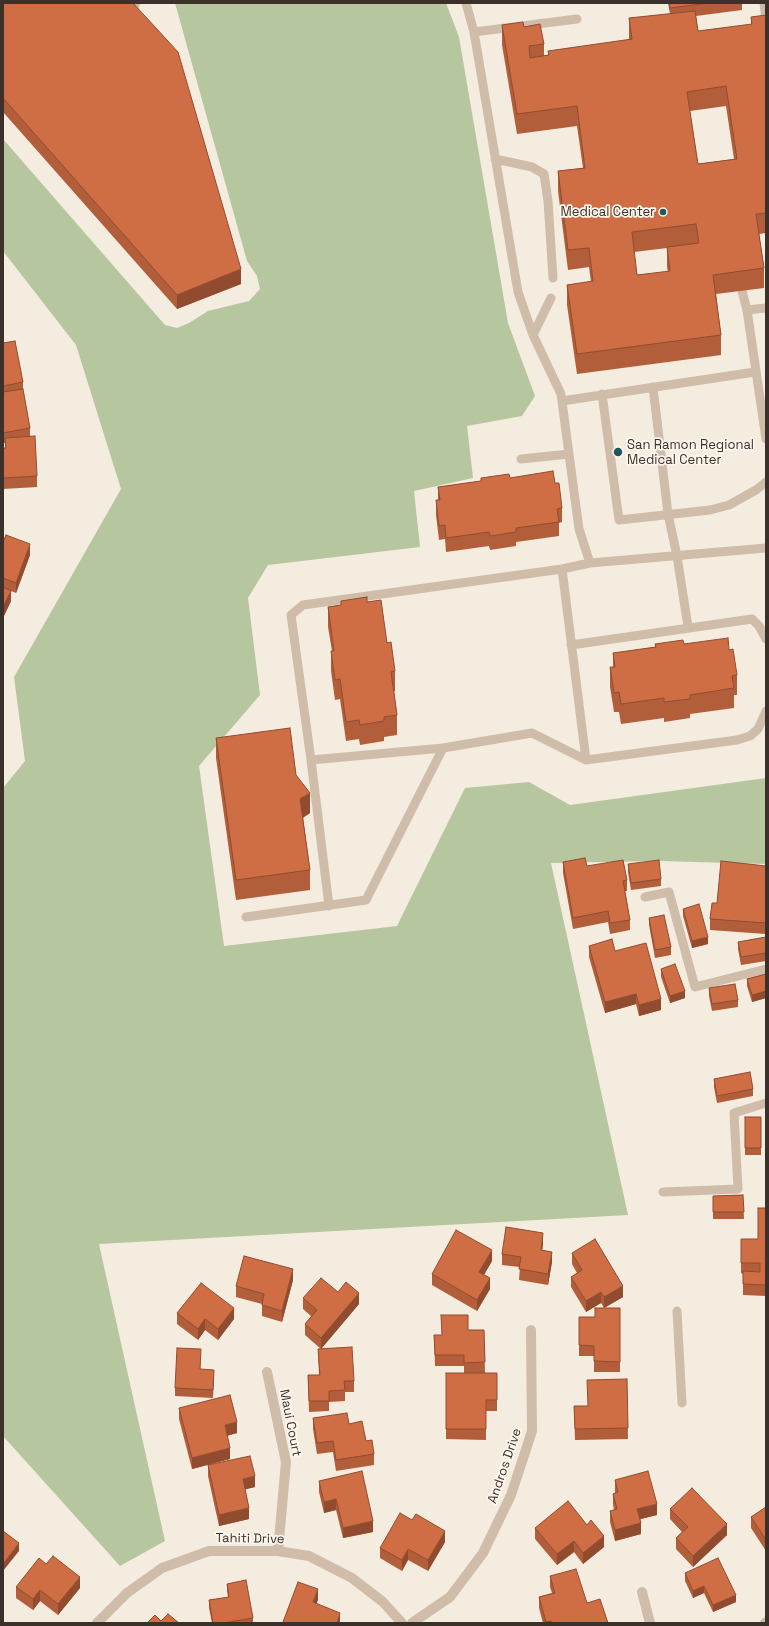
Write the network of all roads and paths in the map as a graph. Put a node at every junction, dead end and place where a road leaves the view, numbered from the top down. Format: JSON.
{"nodes":[{"id":1,"x":466,"y":3,"type":"edge"},
{"id":2,"x":764,"y":3,"type":"edge"},
{"id":3,"x":577,"y":19,"type":"dead end"},
{"id":4,"x":766,"y":20,"type":"edge"},
{"id":5,"x":474,"y":32,"type":"junction"},
{"id":6,"x":495,"y":159,"type":"junction"},
{"id":7,"x":553,"y":278,"type":"dead end"},
{"id":8,"x":742,"y":291,"type":"edge"},
{"id":9,"x":551,"y":298,"type":"dead end"},
{"id":10,"x":766,"y":308,"type":"edge"},
{"id":11,"x":748,"y":310,"type":"junction"},
{"id":12,"x":533,"y":334,"type":"junction"},
{"id":13,"x":755,"y":372,"type":"junction"},
{"id":14,"x":653,"y":386,"type":"junction"},
{"id":15,"x":602,"y":394,"type":"junction"},
{"id":16,"x":562,"y":401,"type":"junction"},
{"id":17,"x":766,"y":439,"type":"edge"},
{"id":18,"x":569,"y":454,"type":"junction"},
{"id":19,"x":521,"y":459,"type":"dead end"},
{"id":20,"x":766,"y":482,"type":"edge"},
{"id":21,"x":668,"y":514,"type":"junction"},
{"id":22,"x":766,"y":548,"type":"edge"},
{"id":23,"x":677,"y":556,"type":"junction"},
{"id":24,"x":590,"y":563,"type":"junction"},
{"id":25,"x":562,"y":569,"type":"junction"},
{"id":26,"x":688,"y":627,"type":"junction"},
{"id":27,"x":766,"y":639,"type":"edge"},
{"id":28,"x":571,"y":645,"type":"junction"},
{"id":29,"x":766,"y":711,"type":"edge"},
{"id":30,"x":443,"y":748,"type":"junction"},
{"id":31,"x":311,"y":760,"type":"junction"},
{"id":32,"x":586,"y":760,"type":"junction"},
{"id":33,"x":645,"y":898,"type":"dead end"},
{"id":34,"x":329,"y":906,"type":"junction"},
{"id":35,"x":246,"y":917,"type":"dead end"},
{"id":36,"x":766,"y":969,"type":"edge"},
{"id":37,"x":766,"y":1103,"type":"edge"},
{"id":38,"x":664,"y":1192,"type":"dead end"},
{"id":39,"x":677,"y":1312,"type":"dead end"},
{"id":40,"x":531,"y":1330,"type":"dead end"},
{"id":41,"x":267,"y":1372,"type":"dead end"},
{"id":42,"x":682,"y":1403,"type":"dead end"},
{"id":43,"x":278,"y":1551,"type":"junction"},
{"id":44,"x":642,"y":1592,"type":"dead end"},
{"id":45,"x":97,"y":1623,"type":"edge"},
{"id":46,"x":402,"y":1623,"type":"edge"},
{"id":47,"x":412,"y":1623,"type":"edge"},
{"id":48,"x":650,"y":1623,"type":"edge"}],
"edges":[{"from":1,"to":5,"type":"lane"},
{"from":2,"to":4,"type":"lane"},
{"from":3,"to":5,"type":"lane"},
{"from":5,"to":6,"type":"lane"},
{"from":6,"to":7,"type":"lane"},
{"from":6,"to":12,"type":"lane"},
{"from":8,"to":11,"type":"lane"},
{"from":9,"to":12,"type":"lane"},
{"from":10,"to":11,"type":"lane"},
{"from":11,"to":13,"type":"lane"},
{"from":12,"to":16,"type":"lane"},
{"from":13,"to":14,"type":"lane"},
{"from":13,"to":17,"type":"lane"},
{"from":14,"to":15,"type":"lane"},
{"from":14,"to":21,"type":"lane"},
{"from":15,"to":16,"type":"lane"},
{"from":15,"to":21,"type":"lane"},
{"from":16,"to":18,"type":"lane"},
{"from":18,"to":19,"type":"lane"},
{"from":18,"to":24,"type":"lane"},
{"from":20,"to":21,"type":"lane"},
{"from":21,"to":23,"type":"lane"},
{"from":22,"to":23,"type":"lane"},
{"from":23,"to":24,"type":"lane"},
{"from":23,"to":26,"type":"lane"},
{"from":24,"to":25,"type":"lane"},
{"from":25,"to":28,"type":"lane"},
{"from":25,"to":31,"type":"lane"},
{"from":26,"to":27,"type":"lane"},
{"from":26,"to":28,"type":"lane"},
{"from":28,"to":32,"type":"lane"},
{"from":29,"to":32,"type":"lane"},
{"from":30,"to":31,"type":"lane"},
{"from":30,"to":32,"type":"lane"},
{"from":30,"to":34,"type":"lane"},
{"from":31,"to":34,"type":"lane"},
{"from":33,"to":36,"type":"lane"},
{"from":34,"to":35,"type":"lane"},
{"from":37,"to":38,"type":"lane"},
{"from":39,"to":42,"type":"lane"},
{"from":40,"to":47,"type":"street","name":"Andros Drive"},
{"from":41,"to":43,"type":"street","name":"Maui Court"},
{"from":43,"to":45,"type":"street","name":"Tahiti Drive"},
{"from":43,"to":46,"type":"street","name":"Tahiti Drive"},
{"from":44,"to":48,"type":"street"}]}
